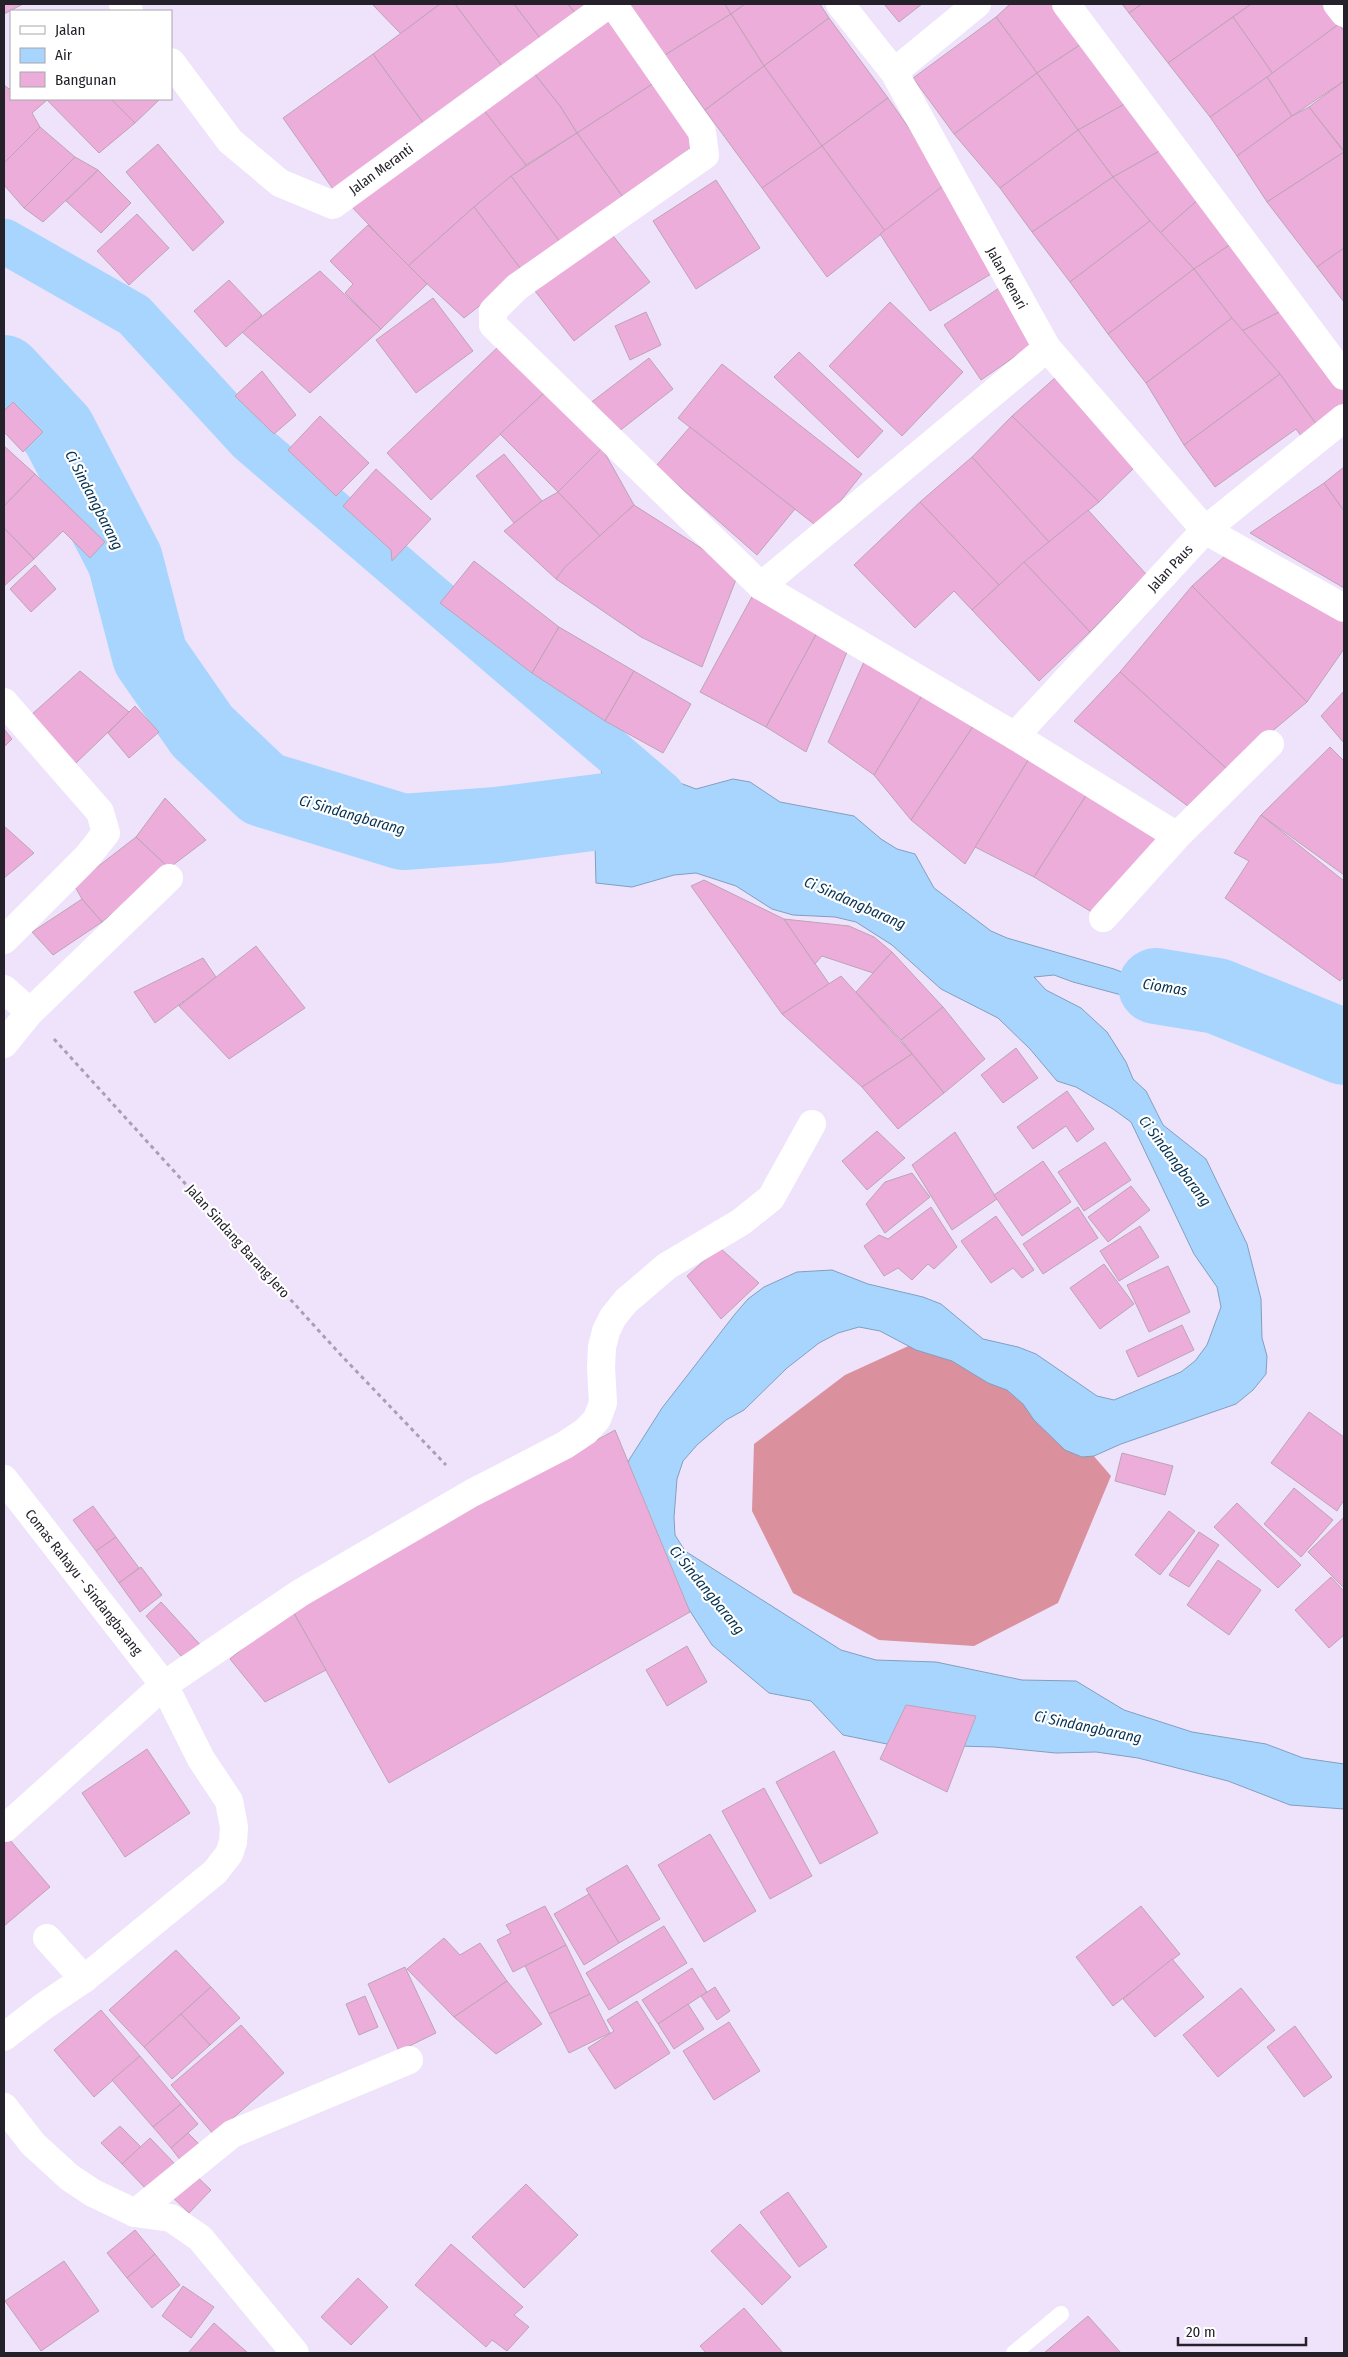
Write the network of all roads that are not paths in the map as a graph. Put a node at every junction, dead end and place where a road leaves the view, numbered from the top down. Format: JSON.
{"nodes":[{"id":1,"x":609,"y":4,"type":"edge"},
{"id":2,"x":613,"y":4,"type":"edge"},
{"id":3,"x":840,"y":4,"type":"edge"},
{"id":4,"x":977,"y":4,"type":"edge"},
{"id":5,"x":1066,"y":4,"type":"edge"},
{"id":6,"x":1337,"y":4,"type":"edge"},
{"id":7,"x":1344,"y":13,"type":"edge"},
{"id":8,"x":172,"y":63,"type":"edge"},
{"id":9,"x":894,"y":72,"type":"junction"},
{"id":10,"x":1047,"y":348,"type":"junction"},
{"id":11,"x":1344,"y":376,"type":"edge"},
{"id":12,"x":1344,"y":418,"type":"edge"},
{"id":13,"x":1205,"y":530,"type":"junction"},
{"id":14,"x":761,"y":586,"type":"junction"},
{"id":15,"x":1344,"y":608,"type":"edge"},
{"id":16,"x":4,"y":702,"type":"edge"},
{"id":17,"x":1015,"y":736,"type":"junction"},
{"id":18,"x":1270,"y":744,"type":"dead end"},
{"id":19,"x":1177,"y":836,"type":"junction"},
{"id":20,"x":170,"y":878,"type":"dead end"},
{"id":21,"x":1103,"y":918,"type":"dead end"},
{"id":22,"x":4,"y":940,"type":"edge"},
{"id":23,"x":4,"y":989,"type":"edge"},
{"id":24,"x":30,"y":1012,"type":"junction"},
{"id":25,"x":4,"y":1044,"type":"edge"},
{"id":26,"x":812,"y":1124,"type":"dead end"},
{"id":27,"x":4,"y":1479,"type":"edge"},
{"id":28,"x":164,"y":1685,"type":"junction"},
{"id":29,"x":5,"y":1828,"type":"dead end"},
{"id":30,"x":47,"y":1938,"type":"dead end"},
{"id":31,"x":84,"y":1979,"type":"junction"},
{"id":32,"x":4,"y":2037,"type":"edge"},
{"id":33,"x":409,"y":2060,"type":"dead end"},
{"id":34,"x":4,"y":2107,"type":"edge"},
{"id":35,"x":135,"y":2213,"type":"junction"},
{"id":36,"x":1061,"y":2314,"type":"dead end"},
{"id":37,"x":295,"y":2353,"type":"edge"},
{"id":38,"x":1014,"y":2353,"type":"edge"}],
"edges":[{"from":1,"to":8,"type":"street","name":"Jalan Meranti"},
{"from":2,"to":14,"type":"street"},
{"from":3,"to":9,"type":"street","name":"Jalan Kenari"},
{"from":4,"to":9,"type":"street"},
{"from":5,"to":11,"type":"street"},
{"from":6,"to":7,"type":"street"},
{"from":9,"to":10,"type":"street","name":"Jalan Kenari"},
{"from":10,"to":13,"type":"street","name":"Jalan Kenari"},
{"from":10,"to":14,"type":"street"},
{"from":12,"to":13,"type":"street","name":"Jalan Paus"},
{"from":13,"to":15,"type":"street","name":"Jalan Kenari"},
{"from":13,"to":17,"type":"street","name":"Jalan Paus"},
{"from":14,"to":17,"type":"street"},
{"from":16,"to":22,"type":"street"},
{"from":17,"to":19,"type":"street"},
{"from":18,"to":19,"type":"street"},
{"from":19,"to":21,"type":"street"},
{"from":20,"to":24,"type":"street"},
{"from":23,"to":24,"type":"street"},
{"from":24,"to":25,"type":"street"},
{"from":26,"to":28,"type":"street"},
{"from":27,"to":28,"type":"street","name":"Comas Rahayu - Sindangbarang"},
{"from":28,"to":29,"type":"street"},
{"from":28,"to":31,"type":"street","name":"Comas Rahayu - Sindangbarang"},
{"from":30,"to":31,"type":"street"},
{"from":31,"to":32,"type":"street"},
{"from":33,"to":35,"type":"street"},
{"from":34,"to":35,"type":"street"},
{"from":35,"to":37,"type":"street"},
{"from":36,"to":38,"type":"lane"}]}
